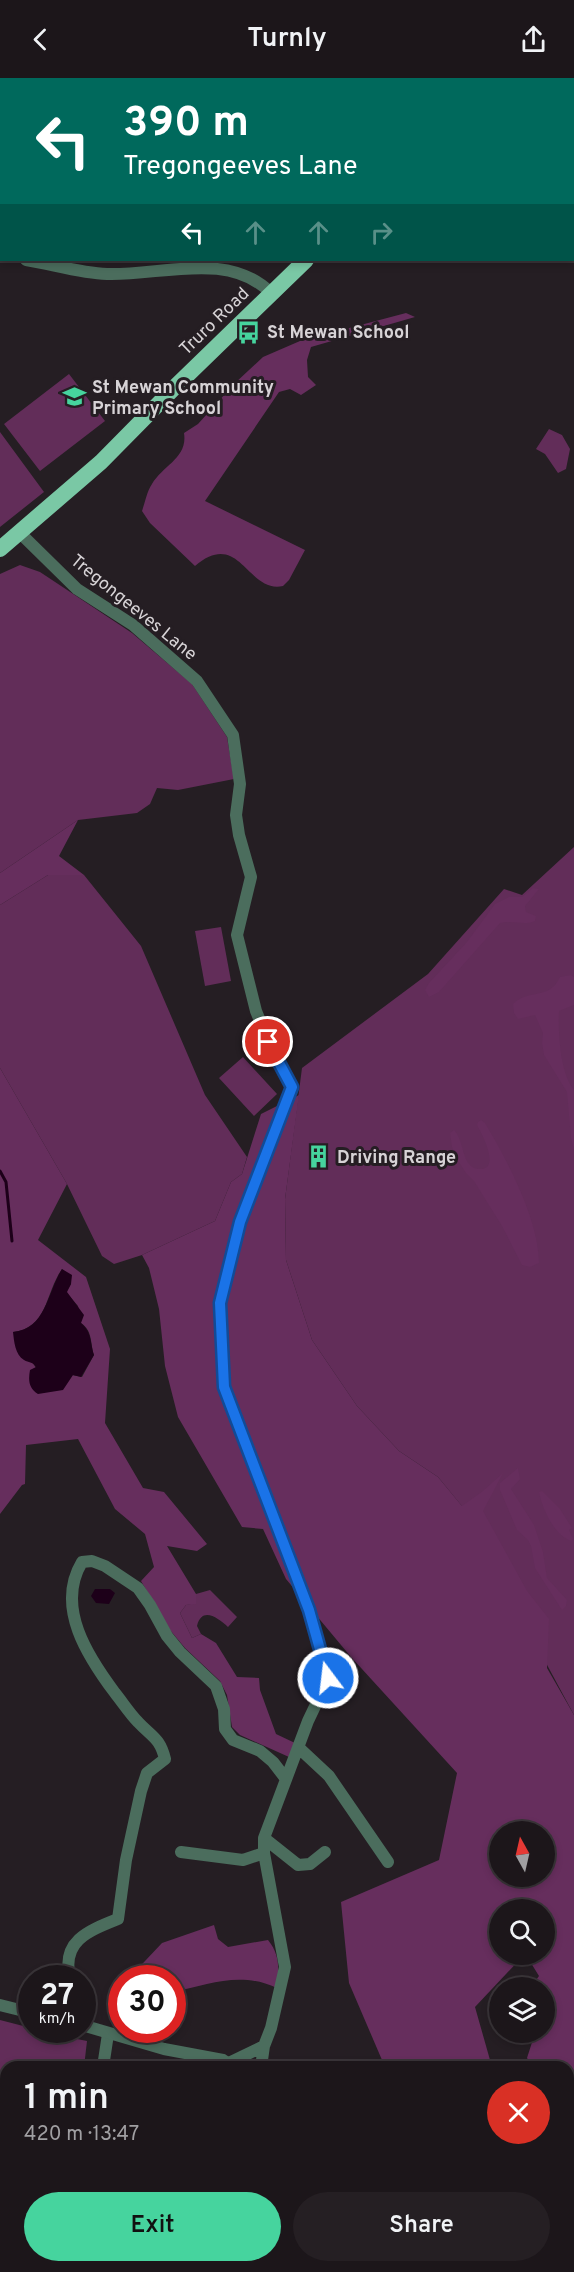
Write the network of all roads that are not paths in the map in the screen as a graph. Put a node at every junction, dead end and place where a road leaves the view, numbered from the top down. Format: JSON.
{"nodes":[{"id":1,"x":40,"y":261,"type":"edge"},
{"id":2,"x":305,"y":261,"type":"edge"},
{"id":3,"x":271,"y":293,"type":"junction"},
{"id":4,"x":20,"y":533,"type":"junction"},
{"id":5,"x":0,"y":549,"type":"edge"},
{"id":6,"x":299,"y":1748,"type":"junction"},
{"id":7,"x":285,"y":1779,"type":"junction"},
{"id":8,"x":264,"y":1838,"type":"junction"},
{"id":9,"x":182,"y":1852,"type":"dead end"},
{"id":10,"x":325,"y":1852,"type":"dead end"},
{"id":11,"x":264,"y":1853,"type":"junction"},
{"id":12,"x":388,"y":1862,"type":"dead end"},
{"id":13,"x":69,"y":1965,"type":"edge"},
{"id":14,"x":0,"y":2005,"type":"edge"},
{"id":15,"x":18,"y":2010,"type":"edge"},
{"id":16,"x":96,"y":2028,"type":"edge"},
{"id":17,"x":108,"y":2034,"type":"joint"},
{"id":18,"x":142,"y":2043,"type":"edge"},
{"id":19,"x":264,"y":2046,"type":"junction"},
{"id":20,"x":104,"y":2061,"type":"edge"},
{"id":21,"x":221,"y":2061,"type":"edge"},
{"id":22,"x":239,"y":2061,"type":"edge"},
{"id":23,"x":262,"y":2061,"type":"edge"}],
"edges":[{"from":1,"to":3,"type":"street"},
{"from":2,"to":3,"type":"highway","name":"Truro Road"},
{"from":3,"to":4,"type":"highway","name":"Truro Road"},
{"from":4,"to":5,"type":"highway","name":"Truro Road"},
{"from":4,"to":6,"type":"street","name":"Tregongeeves Lane"},
{"from":6,"to":7,"type":"street","name":"Tregongeeves Lane"},
{"from":6,"to":12,"type":"street"},
{"from":7,"to":8,"type":"street","name":"Tregongeeves Lane"},
{"from":7,"to":13,"type":"street"},
{"from":8,"to":10,"type":"street"},
{"from":8,"to":11,"type":"street","name":"Tregongeeves Lane"},
{"from":9,"to":11,"type":"street"},
{"from":11,"to":19,"type":"street","name":"Tregongeeves Lane"},
{"from":14,"to":15,"type":"street"},
{"from":16,"to":17,"type":"street"},
{"from":17,"to":20,"type":"street"},
{"from":18,"to":21,"type":"street"},
{"from":19,"to":22,"type":"street"},
{"from":19,"to":23,"type":"street","name":"Tregongeeves Lane"}]}
